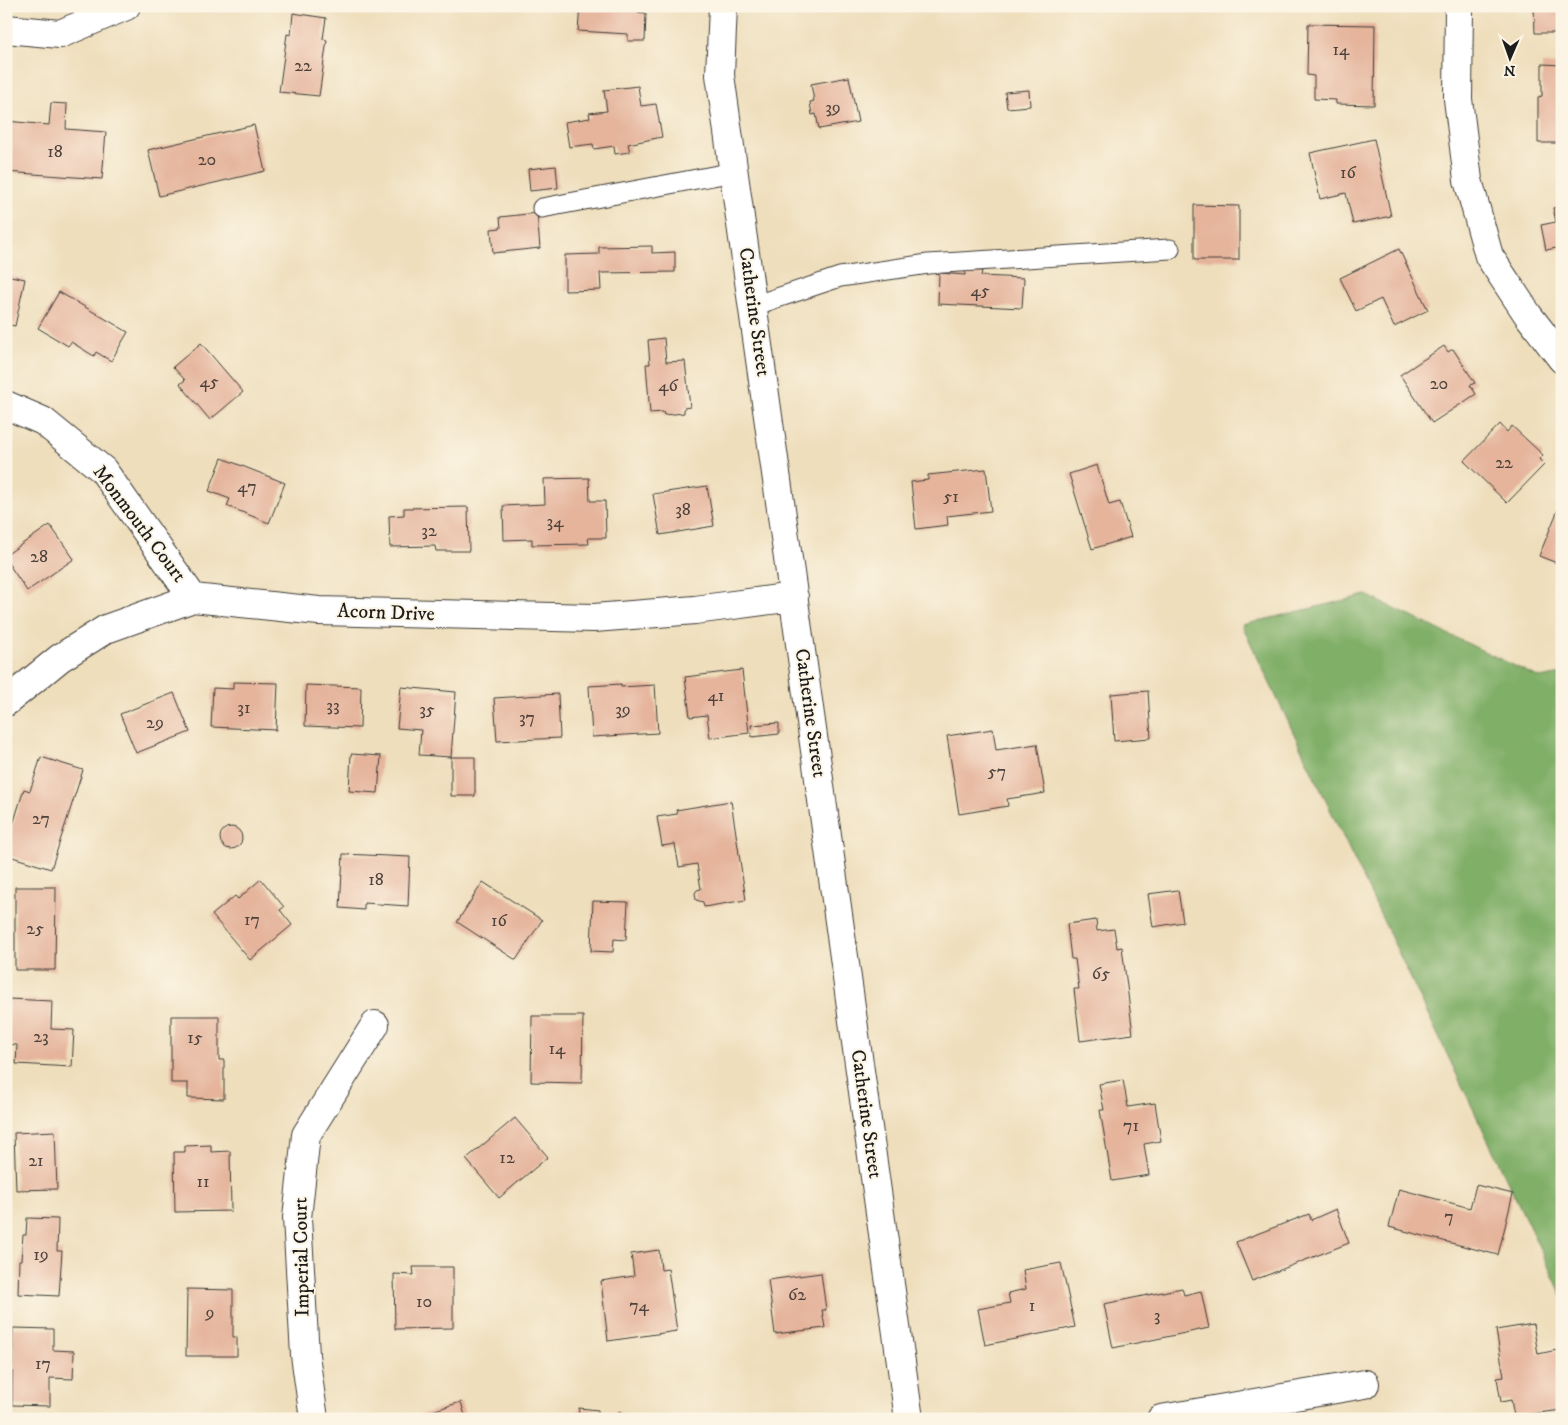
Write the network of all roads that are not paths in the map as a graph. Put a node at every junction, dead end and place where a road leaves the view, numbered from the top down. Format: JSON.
{"nodes":[{"id":1,"x":126,"y":6,"type":"edge"},
{"id":2,"x":723,"y":6,"type":"edge"},
{"id":3,"x":1459,"y":6,"type":"edge"},
{"id":4,"x":6,"y":29,"type":"edge"},
{"id":5,"x":734,"y":172,"type":"junction"},
{"id":6,"x":542,"y":208,"type":"dead end"},
{"id":7,"x":1170,"y":249,"type":"dead end"},
{"id":8,"x":753,"y":306,"type":"junction"},
{"id":9,"x":1562,"y":359,"type":"edge"},
{"id":10,"x":6,"y":405,"type":"edge"},
{"id":11,"x":794,"y":597,"type":"junction"},
{"id":12,"x":193,"y":598,"type":"junction"},
{"id":13,"x":6,"y":702,"type":"edge"},
{"id":14,"x":375,"y":1024,"type":"dead end"},
{"id":15,"x":1364,"y":1384,"type":"dead end"},
{"id":16,"x":314,"y":1419,"type":"edge"},
{"id":17,"x":908,"y":1419,"type":"edge"},
{"id":18,"x":1161,"y":1419,"type":"edge"}],
"edges":[{"from":1,"to":4,"type":"street"},
{"from":2,"to":5,"type":"street","name":"Catherine Street"},
{"from":3,"to":9,"type":"street"},
{"from":5,"to":6,"type":"lane"},
{"from":5,"to":8,"type":"street","name":"Catherine Street"},
{"from":7,"to":8,"type":"lane"},
{"from":8,"to":11,"type":"street","name":"Catherine Street"},
{"from":10,"to":12,"type":"street","name":"Monmouth Court"},
{"from":11,"to":12,"type":"street","name":"Acorn Drive"},
{"from":11,"to":17,"type":"street","name":"Catherine Street"},
{"from":12,"to":13,"type":"street","name":"Acorn Drive"},
{"from":14,"to":16,"type":"street","name":"Imperial Court"},
{"from":15,"to":18,"type":"street"}]}
